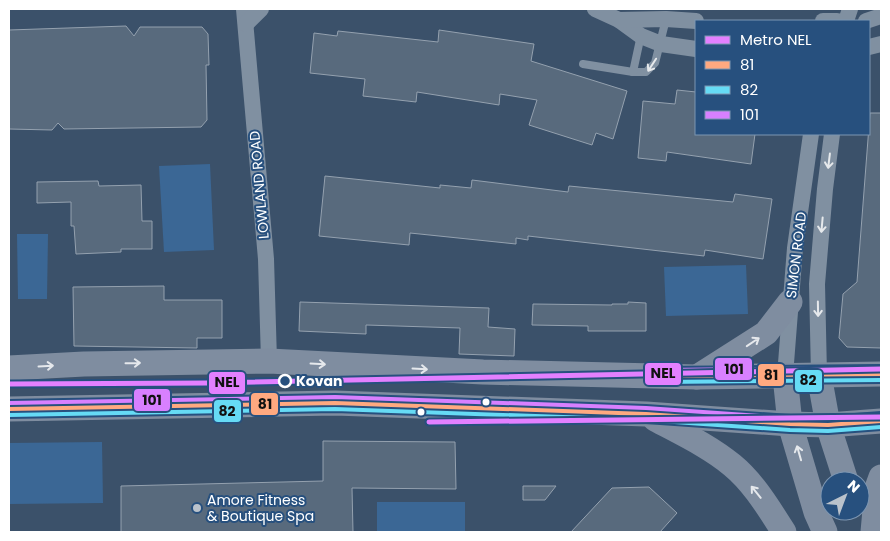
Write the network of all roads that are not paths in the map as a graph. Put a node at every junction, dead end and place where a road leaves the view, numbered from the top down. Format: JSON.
{"nodes":[{"id":1,"x":261,"y":9,"type":"edge"},
{"id":2,"x":595,"y":9,"type":"edge"},
{"id":3,"x":870,"y":9,"type":"edge"},
{"id":4,"x":881,"y":15,"type":"edge"},
{"id":5,"x":245,"y":16,"type":"edge"},
{"id":6,"x":645,"y":19,"type":"junction"},
{"id":7,"x":666,"y":19,"type":"junction"},
{"id":8,"x":619,"y":20,"type":"junction"},
{"id":9,"x":868,"y":20,"type":"edge"},
{"id":10,"x":695,"y":22,"type":"edge"},
{"id":11,"x":641,"y":36,"type":"junction"},
{"id":12,"x":661,"y":44,"type":"junction"},
{"id":13,"x":695,"y":49,"type":"edge"},
{"id":14,"x":582,"y":64,"type":"dead end"},
{"id":15,"x":633,"y":72,"type":"junction"},
{"id":16,"x":812,"y":135,"type":"edge"},
{"id":17,"x":832,"y":135,"type":"edge"},
{"id":18,"x":790,"y":302,"type":"junction"},
{"id":19,"x":269,"y":361,"type":"junction"},
{"id":20,"x":9,"y":368,"type":"edge"},
{"id":21,"x":881,"y":374,"type":"edge"},
{"id":22,"x":819,"y":375,"type":"junction"},
{"id":23,"x":785,"y":376,"type":"junction"},
{"id":24,"x":697,"y":377,"type":"junction"},
{"id":25,"x":9,"y":409,"type":"edge"},
{"id":26,"x":646,"y":414,"type":"junction"},
{"id":27,"x":881,"y":421,"type":"edge"},
{"id":28,"x":790,"y":424,"type":"junction"},
{"id":29,"x":828,"y":425,"type":"junction"},
{"id":30,"x":843,"y":471,"type":"edge"},
{"id":31,"x":881,"y":477,"type":"edge"},
{"id":32,"x":865,"y":521,"type":"edge"},
{"id":33,"x":784,"y":532,"type":"edge"},
{"id":34,"x":825,"y":532,"type":"edge"},
{"id":35,"x":872,"y":532,"type":"edge"}],
"edges":[{"from":1,"to":5,"type":"street"},
{"from":2,"to":8,"type":"street"},
{"from":3,"to":4,"type":"street"},
{"from":4,"to":9,"type":"street"},
{"from":5,"to":19,"type":"street","name":"LOWLAND ROAD"},
{"from":6,"to":7,"type":"street"},
{"from":6,"to":8,"type":"street"},
{"from":6,"to":11,"type":"lane"},
{"from":7,"to":10,"type":"street"},
{"from":7,"to":12,"type":"lane"},
{"from":8,"to":11,"type":"street"},
{"from":11,"to":12,"type":"street"},
{"from":11,"to":15,"type":"lane"},
{"from":12,"to":13,"type":"street"},
{"from":12,"to":15,"type":"lane","one_way":true},
{"from":14,"to":15,"type":"lane"},
{"from":16,"to":18,"type":"street","name":"SIMON ROAD"},
{"from":17,"to":22,"type":"street","name":"SIMON ROAD","one_way":true},
{"from":18,"to":23,"type":"street","name":"SIMON ROAD"},
{"from":24,"to":18,"type":"main road","one_way":true},
{"from":20,"to":19,"type":"main road","one_way":true},
{"from":19,"to":24,"type":"main road","one_way":true},
{"from":21,"to":22,"type":"main road"},
{"from":22,"to":23,"type":"main road"},
{"from":22,"to":29,"type":"main road"},
{"from":23,"to":24,"type":"main road"},
{"from":23,"to":28,"type":"main road"},
{"from":25,"to":26,"type":"main road"},
{"from":26,"to":28,"type":"main road"},
{"from":33,"to":26,"type":"main road","one_way":true},
{"from":27,"to":29,"type":"main road"},
{"from":28,"to":29,"type":"main road"},
{"from":34,"to":28,"type":"main road","one_way":true},
{"from":29,"to":30,"type":"main road"},
{"from":31,"to":35,"type":"main road"},
{"from":32,"to":35,"type":"main road"}]}
